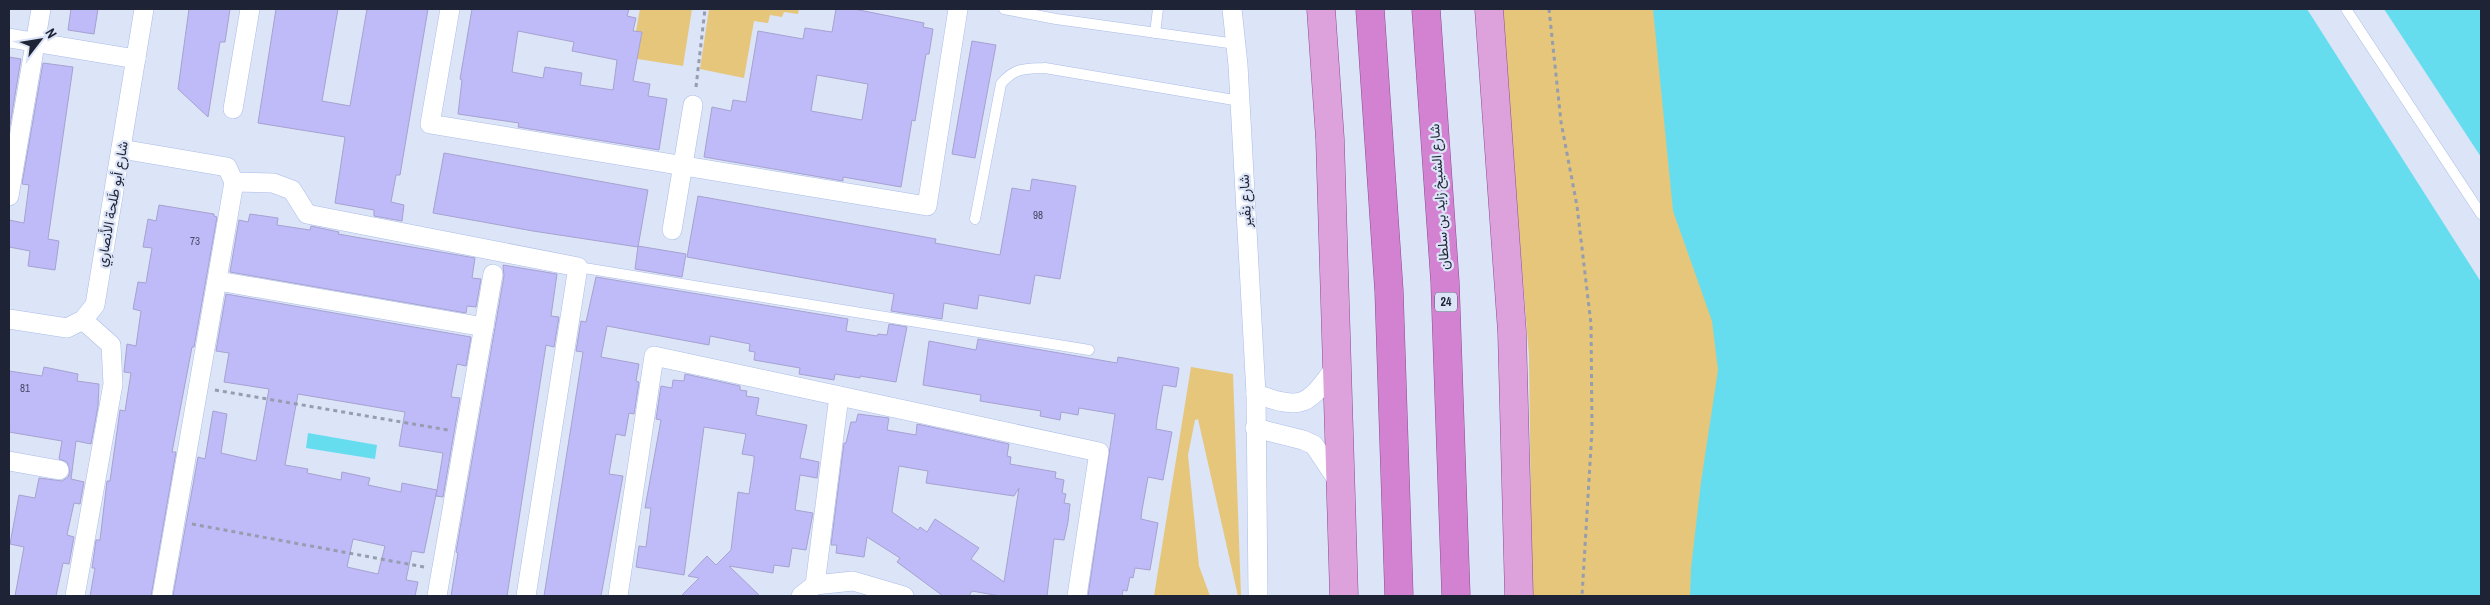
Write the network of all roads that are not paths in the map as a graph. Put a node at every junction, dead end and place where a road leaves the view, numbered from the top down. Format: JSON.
{"nodes":[{"id":1,"x":41,"y":9,"type":"edge"},
{"id":2,"x":144,"y":9,"type":"edge"},
{"id":3,"x":250,"y":9,"type":"edge"},
{"id":4,"x":450,"y":9,"type":"edge"},
{"id":5,"x":958,"y":9,"type":"edge"},
{"id":6,"x":1004,"y":9,"type":"edge"},
{"id":7,"x":1158,"y":9,"type":"edge"},
{"id":8,"x":1232,"y":9,"type":"edge"},
{"id":9,"x":1321,"y":9,"type":"edge"},
{"id":10,"x":1370,"y":9,"type":"edge"},
{"id":11,"x":1426,"y":9,"type":"edge"},
{"id":12,"x":1489,"y":9,"type":"edge"},
{"id":13,"x":2346,"y":9,"type":"edge"},
{"id":14,"x":1057,"y":14,"type":"edge"},
{"id":15,"x":1155,"y":33,"type":"junction"},
{"id":16,"x":9,"y":38,"type":"edge"},
{"id":17,"x":35,"y":42,"type":"junction"},
{"id":18,"x":1236,"y":44,"type":"junction"},
{"id":19,"x":136,"y":59,"type":"junction"},
{"id":20,"x":1240,"y":101,"type":"junction"},
{"id":21,"x":694,"y":105,"type":"road end"},
{"id":22,"x":233,"y":109,"type":"dead end"},
{"id":23,"x":121,"y":149,"type":"junction"},
{"id":24,"x":683,"y":166,"type":"junction"},
{"id":25,"x":234,"y":182,"type":"junction"},
{"id":26,"x":9,"y":196,"type":"edge"},
{"id":27,"x":2481,"y":214,"type":"edge"},
{"id":28,"x":975,"y":219,"type":"dead end"},
{"id":29,"x":672,"y":230,"type":"dead end"},
{"id":30,"x":578,"y":267,"type":"junction"},
{"id":31,"x":493,"y":274,"type":"dead end"},
{"id":32,"x":218,"y":281,"type":"junction"},
{"id":33,"x":9,"y":319,"type":"edge"},
{"id":34,"x":83,"y":320,"type":"junction"},
{"id":35,"x":484,"y":327,"type":"junction"},
{"id":36,"x":1088,"y":350,"type":"dead end"},
{"id":37,"x":1337,"y":365,"type":"junction"},
{"id":38,"x":1256,"y":394,"type":"junction"},
{"id":39,"x":839,"y":396,"type":"junction"},
{"id":40,"x":1255,"y":428,"type":"junction"},
{"id":41,"x":10,"y":467,"type":"edge"},
{"id":42,"x":59,"y":470,"type":"dead end"},
{"id":43,"x":1341,"y":486,"type":"junction"},
{"id":44,"x":808,"y":590,"type":"edge"},
{"id":45,"x":75,"y":596,"type":"edge"},
{"id":46,"x":162,"y":596,"type":"edge"},
{"id":47,"x":437,"y":596,"type":"edge"},
{"id":48,"x":526,"y":596,"type":"edge"},
{"id":49,"x":618,"y":596,"type":"edge"},
{"id":50,"x":904,"y":596,"type":"edge"},
{"id":51,"x":1077,"y":596,"type":"edge"},
{"id":52,"x":1258,"y":596,"type":"edge"},
{"id":53,"x":1344,"y":596,"type":"edge"},
{"id":54,"x":1399,"y":596,"type":"edge"},
{"id":55,"x":1456,"y":596,"type":"edge"},
{"id":56,"x":1519,"y":596,"type":"edge"}],
"edges":[{"from":1,"to":17,"type":"street"},
{"from":2,"to":19,"type":"street","name":"شارع أبو طَلحة الأَنصارِي"},
{"from":3,"to":22,"type":"street"},
{"from":4,"to":24,"type":"street"},
{"from":5,"to":24,"type":"street"},
{"from":6,"to":14,"type":"lane"},
{"from":7,"to":15,"type":"lane"},
{"from":8,"to":18,"type":"street","name":"شارع نِفَير"},
{"from":9,"to":37,"type":"main road"},
{"from":10,"to":54,"type":"highway"},
{"from":11,"to":55,"type":"highway","name":"شارع الشيخ زايد بن سلطان","number":"24"},
{"from":12,"to":56,"type":"main road"},
{"from":13,"to":27,"type":"lane"},
{"from":14,"to":15,"type":"lane"},
{"from":15,"to":18,"type":"lane"},
{"from":16,"to":17,"type":"street"},
{"from":17,"to":19,"type":"street"},
{"from":17,"to":26,"type":"street"},
{"from":18,"to":20,"type":"street","name":"شارع نِفَير"},
{"from":19,"to":23,"type":"street","name":"شارع أبو طَلحة الأَنصارِي"},
{"from":20,"to":28,"type":"lane"},
{"from":20,"to":38,"type":"street","name":"شارع نِفَير"},
{"from":21,"to":24,"type":"street"},
{"from":23,"to":25,"type":"street"},
{"from":23,"to":34,"type":"street","name":"شارع أبو طَلحة الأَنصارِي"},
{"from":24,"to":29,"type":"street"},
{"from":25,"to":30,"type":"street"},
{"from":25,"to":32,"type":"street"},
{"from":30,"to":36,"type":"lane"},
{"from":30,"to":48,"type":"street"},
{"from":31,"to":35,"type":"street"},
{"from":32,"to":35,"type":"street"},
{"from":32,"to":46,"type":"street"},
{"from":33,"to":34,"type":"street"},
{"from":34,"to":45,"type":"street"},
{"from":35,"to":47,"type":"street"},
{"from":37,"to":38,"type":"street"},
{"from":37,"to":43,"type":"main road"},
{"from":38,"to":40,"type":"street","name":"شارع نِفَير"},
{"from":39,"to":44,"type":"street"},
{"from":39,"to":49,"type":"street"},
{"from":39,"to":51,"type":"street"},
{"from":40,"to":43,"type":"street"},
{"from":40,"to":52,"type":"street","name":"شارع نِفَير"},
{"from":41,"to":42,"type":"street"},
{"from":43,"to":53,"type":"main road"},
{"from":44,"to":50,"type":"street"}]}
